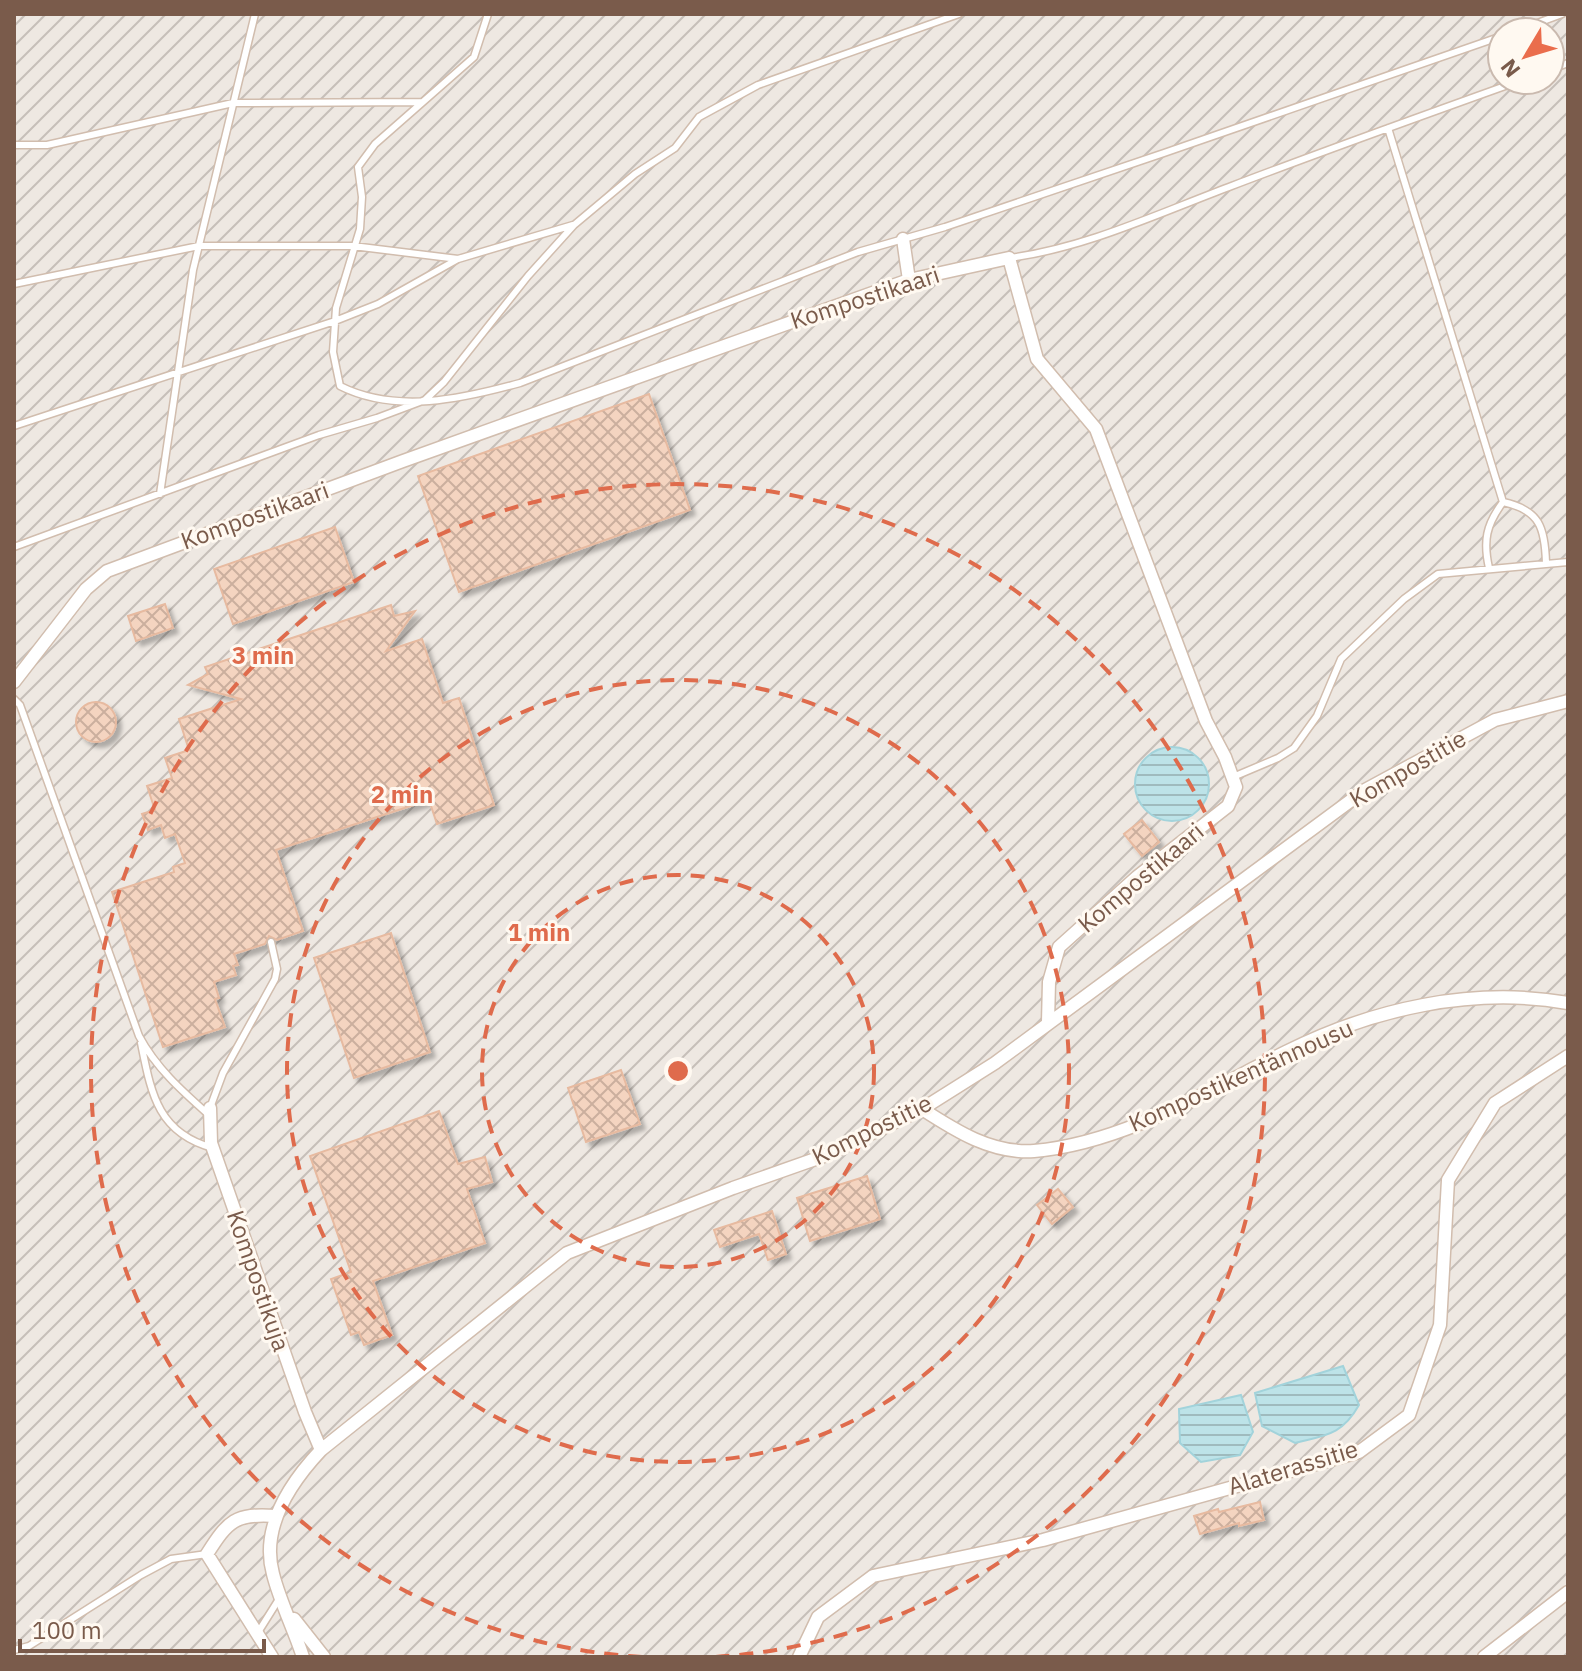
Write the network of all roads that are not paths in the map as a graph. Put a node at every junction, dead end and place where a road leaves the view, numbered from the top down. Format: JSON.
{"nodes":[{"id":1,"x":255,"y":14,"type":"edge"},
{"id":2,"x":488,"y":14,"type":"edge"},
{"id":3,"x":959,"y":14,"type":"edge"},
{"id":4,"x":1486,"y":42,"type":"edge"},
{"id":5,"x":1486,"y":93,"type":"edge"},
{"id":6,"x":422,"y":102,"type":"junction"},
{"id":7,"x":233,"y":103,"type":"junction"},
{"id":8,"x":1388,"y":128,"type":"junction"},
{"id":9,"x":14,"y":145,"type":"edge"},
{"id":10,"x":574,"y":225,"type":"junction"},
{"id":11,"x":903,"y":239,"type":"junction"},
{"id":12,"x":199,"y":246,"type":"junction"},
{"id":13,"x":353,"y":246,"type":"junction"},
{"id":14,"x":1009,"y":258,"type":"junction"},
{"id":15,"x":458,"y":259,"type":"junction"},
{"id":16,"x":909,"y":280,"type":"junction"},
{"id":17,"x":14,"y":284,"type":"edge"},
{"id":18,"x":335,"y":321,"type":"junction"},
{"id":19,"x":178,"y":374,"type":"junction"},
{"id":20,"x":425,"y":400,"type":"junction"},
{"id":21,"x":14,"y":426,"type":"edge"},
{"id":22,"x":160,"y":494,"type":"junction"},
{"id":23,"x":1503,"y":502,"type":"junction"},
{"id":24,"x":14,"y":547,"type":"edge"},
{"id":25,"x":1568,"y":562,"type":"edge"},
{"id":26,"x":1546,"y":563,"type":"junction"},
{"id":27,"x":1489,"y":568,"type":"junction"},
{"id":28,"x":14,"y":682,"type":"edge"},
{"id":29,"x":14,"y":699,"type":"edge"},
{"id":30,"x":1568,"y":701,"type":"edge"},
{"id":31,"x":1232,"y":778,"type":"junction"},
{"id":32,"x":271,"y":942,"type":"dead end"},
{"id":33,"x":1568,"y":1003,"type":"edge"},
{"id":34,"x":1048,"y":1022,"type":"junction"},
{"id":35,"x":139,"y":1036,"type":"junction"},
{"id":36,"x":1568,"y":1056,"type":"edge"},
{"id":37,"x":922,"y":1109,"type":"junction"},
{"id":38,"x":210,"y":1112,"type":"junction"},
{"id":39,"x":213,"y":1148,"type":"junction"},
{"id":40,"x":321,"y":1450,"type":"junction"},
{"id":41,"x":276,"y":1516,"type":"junction"},
{"id":42,"x":207,"y":1554,"type":"junction"},
{"id":43,"x":1568,"y":1592,"type":"edge"},
{"id":44,"x":280,"y":1596,"type":"junction"},
{"id":45,"x":287,"y":1610,"type":"junction"},
{"id":46,"x":256,"y":1636,"type":"junction"},
{"id":47,"x":14,"y":1650,"type":"edge"},
{"id":48,"x":272,"y":1657,"type":"edge"},
{"id":49,"x":303,"y":1657,"type":"edge"},
{"id":50,"x":324,"y":1657,"type":"edge"},
{"id":51,"x":799,"y":1657,"type":"edge"},
{"id":52,"x":1484,"y":1657,"type":"edge"}],
"edges":[{"from":1,"to":7,"type":"lane"},
{"from":2,"to":6,"type":"lane"},
{"from":3,"to":10,"type":"lane"},
{"from":4,"to":11,"type":"lane"},
{"from":5,"to":8,"type":"lane"},
{"from":6,"to":7,"type":"lane"},
{"from":6,"to":13,"type":"lane"},
{"from":7,"to":9,"type":"lane"},
{"from":7,"to":12,"type":"lane"},
{"from":8,"to":14,"type":"lane"},
{"from":8,"to":23,"type":"lane"},
{"from":10,"to":15,"type":"lane"},
{"from":10,"to":20,"type":"lane"},
{"from":11,"to":16,"type":"street"},
{"from":11,"to":20,"type":"lane"},
{"from":12,"to":13,"type":"lane"},
{"from":12,"to":17,"type":"lane"},
{"from":12,"to":19,"type":"lane"},
{"from":13,"to":15,"type":"lane"},
{"from":13,"to":18,"type":"lane"},
{"from":14,"to":16,"type":"street","name":"Kompostikaari"},
{"from":14,"to":31,"type":"street"},
{"from":15,"to":18,"type":"lane"},
{"from":16,"to":28,"type":"street","name":"Kompostikaari"},
{"from":18,"to":19,"type":"lane"},
{"from":18,"to":20,"type":"lane"},
{"from":19,"to":21,"type":"lane"},
{"from":19,"to":22,"type":"lane"},
{"from":20,"to":22,"type":"lane"},
{"from":22,"to":24,"type":"lane"},
{"from":23,"to":26,"type":"lane"},
{"from":23,"to":27,"type":"lane"},
{"from":25,"to":26,"type":"lane"},
{"from":26,"to":27,"type":"lane"},
{"from":27,"to":31,"type":"lane"},
{"from":29,"to":35,"type":"lane"},
{"from":30,"to":34,"type":"street","name":"Kompostitie"},
{"from":31,"to":34,"type":"street","name":"Kompostikaari"},
{"from":32,"to":38,"type":"lane"},
{"from":33,"to":37,"type":"street","name":"Kompostikentännousu"},
{"from":34,"to":37,"type":"street","name":"Kompostitie"},
{"from":35,"to":38,"type":"lane"},
{"from":35,"to":39,"type":"lane"},
{"from":36,"to":51,"type":"street","name":"Alaterassitie"},
{"from":37,"to":40,"type":"street","name":"Kompostitie"},
{"from":38,"to":39,"type":"street","name":"Kompostikuja"},
{"from":39,"to":40,"type":"street","name":"Kompostikuja"},
{"from":40,"to":41,"type":"street","name":"Kompostitie"},
{"from":41,"to":42,"type":"street"},
{"from":41,"to":44,"type":"street","name":"Kompostitie"},
{"from":42,"to":46,"type":"street"},
{"from":42,"to":47,"type":"lane"},
{"from":43,"to":52,"type":"street"},
{"from":44,"to":45,"type":"street","name":"Kompostitie"},
{"from":44,"to":46,"type":"lane"},
{"from":45,"to":49,"type":"street","name":"Kompostitie"},
{"from":45,"to":50,"type":"street","name":"Kompostitie"},
{"from":46,"to":48,"type":"street"}]}
